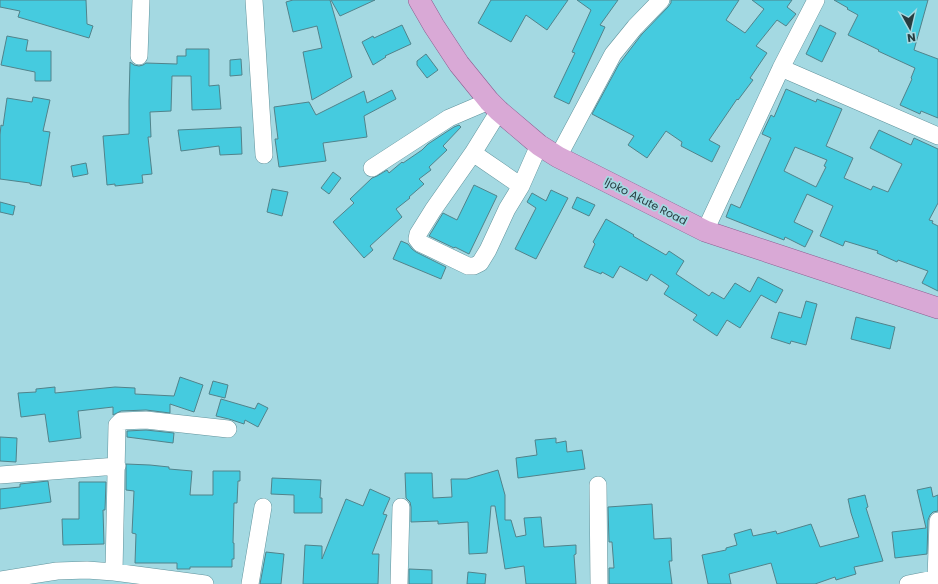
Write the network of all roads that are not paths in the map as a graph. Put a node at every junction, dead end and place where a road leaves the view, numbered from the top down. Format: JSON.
{"nodes":[{"id":1,"x":141,"y":0,"type":"edge"},
{"id":2,"x":254,"y":0,"type":"edge"},
{"id":3,"x":419,"y":0,"type":"edge"},
{"id":4,"x":661,"y":0,"type":"edge"},
{"id":5,"x":816,"y":0,"type":"edge"},
{"id":6,"x":139,"y":56,"type":"dead end"},
{"id":7,"x":781,"y":68,"type":"junction"},
{"id":8,"x":494,"y":106,"type":"junction"},
{"id":9,"x":938,"y":136,"type":"edge"},
{"id":10,"x":538,"y":145,"type":"junction"},
{"id":11,"x":473,"y":153,"type":"junction"},
{"id":12,"x":264,"y":155,"type":"dead end"},
{"id":13,"x":558,"y":157,"type":"junction"},
{"id":14,"x":372,"y":168,"type":"dead end"},
{"id":15,"x":521,"y":186,"type":"junction"},
{"id":16,"x":706,"y":231,"type":"junction"},
{"id":17,"x":938,"y":308,"type":"edge"},
{"id":18,"x":228,"y":429,"type":"dead end"},
{"id":19,"x":117,"y":466,"type":"junction"},
{"id":20,"x":0,"y":475,"type":"edge"},
{"id":21,"x":598,"y":485,"type":"dead end"},
{"id":22,"x":263,"y":507,"type":"dead end"},
{"id":23,"x":401,"y":507,"type":"dead end"},
{"id":24,"x":938,"y":521,"type":"edge"},
{"id":25,"x":114,"y":572,"type":"junction"},
{"id":26,"x":59,"y":577,"type":"edge"},
{"id":27,"x":937,"y":578,"type":"edge"},
{"id":28,"x":0,"y":580,"type":"edge"},
{"id":29,"x":205,"y":584,"type":"edge"},
{"id":30,"x":250,"y":584,"type":"edge"},
{"id":31,"x":399,"y":584,"type":"edge"},
{"id":32,"x":599,"y":584,"type":"edge"},
{"id":33,"x":908,"y":584,"type":"edge"}],
"edges":[{"from":1,"to":6,"type":"street"},
{"from":2,"to":12,"type":"street"},
{"from":3,"to":8,"type":"main road","name":"Ijoko Akute Road"},
{"from":4,"to":13,"type":"street"},
{"from":5,"to":7,"type":"street"},
{"from":7,"to":9,"type":"street"},
{"from":7,"to":16,"type":"street"},
{"from":8,"to":10,"type":"main road","name":"Ijoko Akute Road"},
{"from":8,"to":11,"type":"street"},
{"from":8,"to":14,"type":"street"},
{"from":10,"to":13,"type":"main road","name":"Ijoko Akute Road"},
{"from":10,"to":15,"type":"street"},
{"from":11,"to":15,"type":"street"},
{"from":11,"to":15,"type":"street"},
{"from":13,"to":16,"type":"main road","name":"Ijoko Akute Road"},
{"from":16,"to":17,"type":"main road","name":"Ijoko Akute Road"},
{"from":18,"to":19,"type":"street"},
{"from":19,"to":20,"type":"street"},
{"from":19,"to":25,"type":"street"},
{"from":21,"to":32,"type":"street"},
{"from":22,"to":30,"type":"street"},
{"from":23,"to":31,"type":"street"},
{"from":24,"to":27,"type":"street"},
{"from":25,"to":26,"type":"street"},
{"from":25,"to":29,"type":"street"},
{"from":26,"to":28,"type":"street"},
{"from":27,"to":33,"type":"street"}]}
